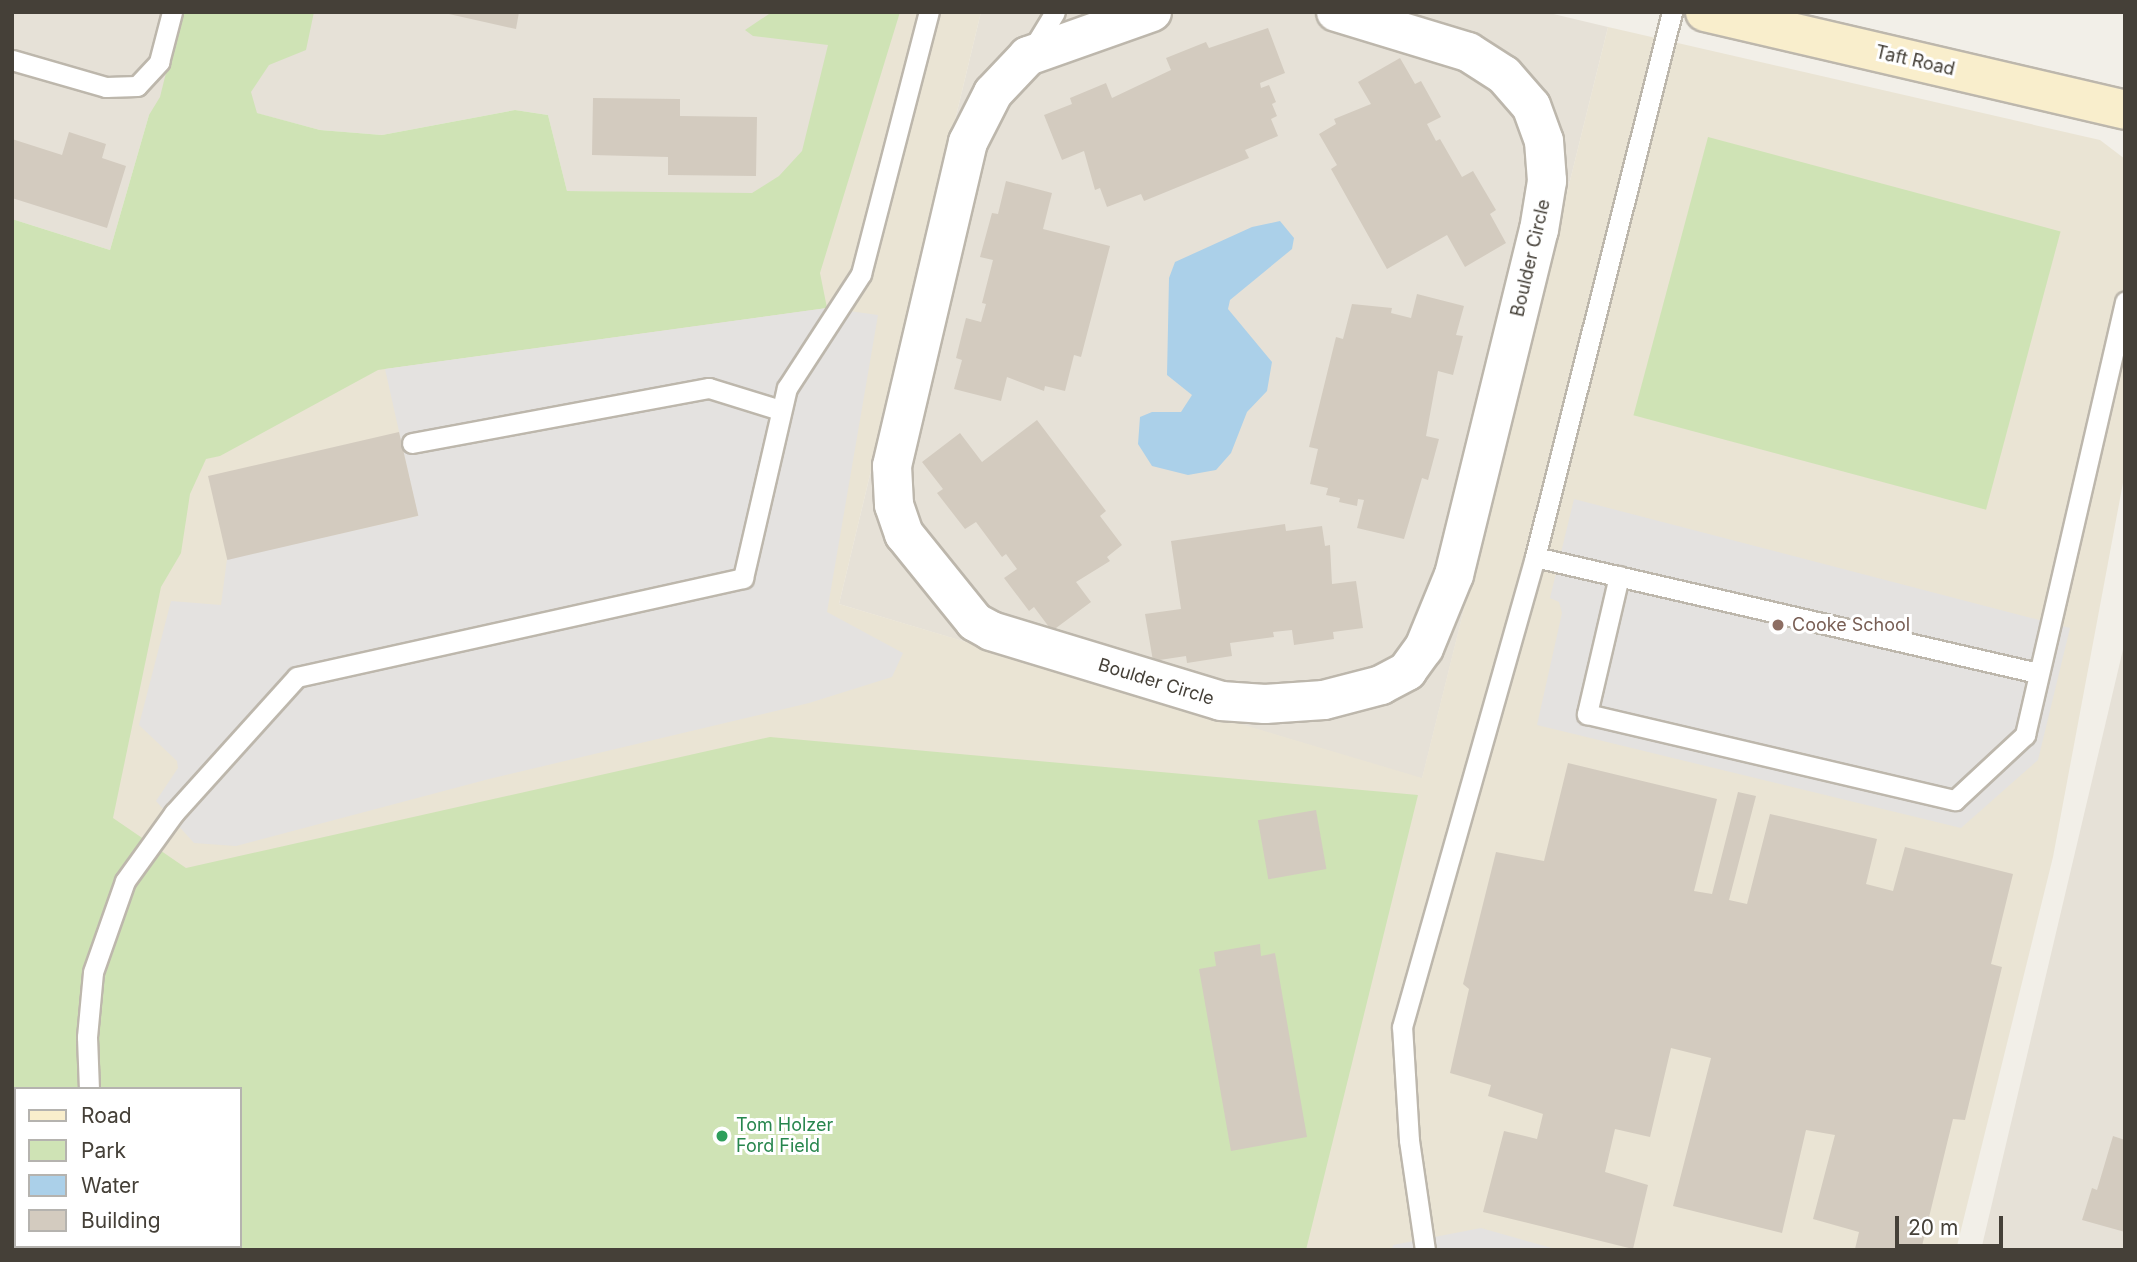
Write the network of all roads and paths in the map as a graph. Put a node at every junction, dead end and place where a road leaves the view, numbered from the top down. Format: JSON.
{"nodes":[{"id":1,"x":172,"y":12,"type":"edge"},
{"id":2,"x":929,"y":12,"type":"edge"},
{"id":3,"x":1055,"y":12,"type":"edge"},
{"id":4,"x":1336,"y":12,"type":"edge"},
{"id":5,"x":1672,"y":12,"type":"edge"},
{"id":6,"x":1705,"y":12,"type":"edge"},
{"id":7,"x":1125,"y":16,"type":"edge"},
{"id":8,"x":1028,"y":56,"type":"junction"},
{"id":9,"x":12,"y":60,"type":"edge"},
{"id":10,"x":2125,"y":110,"type":"edge"},
{"id":11,"x":2125,"y":301,"type":"edge"},
{"id":12,"x":780,"y":410,"type":"junction"},
{"id":13,"x":412,"y":443,"type":"dead end"},
{"id":14,"x":1535,"y":556,"type":"junction"},
{"id":15,"x":1619,"y":576,"type":"junction"},
{"id":16,"x":2038,"y":673,"type":"junction"},
{"id":17,"x":89,"y":1087,"type":"edge"},
{"id":18,"x":1431,"y":1248,"type":"edge"}],
"edges":[{"from":1,"to":9,"type":"lane"},
{"from":2,"to":12,"type":"lane"},
{"from":3,"to":8,"type":"lane"},
{"from":4,"to":8,"type":"street","name":"Boulder Circle"},
{"from":5,"to":14,"type":"lane"},
{"from":6,"to":10,"type":"street","name":"Taft Road"},
{"from":7,"to":8,"type":"street","name":"Boulder Circle"},
{"from":11,"to":16,"type":"lane"},
{"from":12,"to":13,"type":"lane"},
{"from":12,"to":17,"type":"lane"},
{"from":14,"to":15,"type":"lane"},
{"from":14,"to":18,"type":"lane"},
{"from":15,"to":16,"type":"lane"},
{"from":15,"to":16,"type":"lane"}]}
